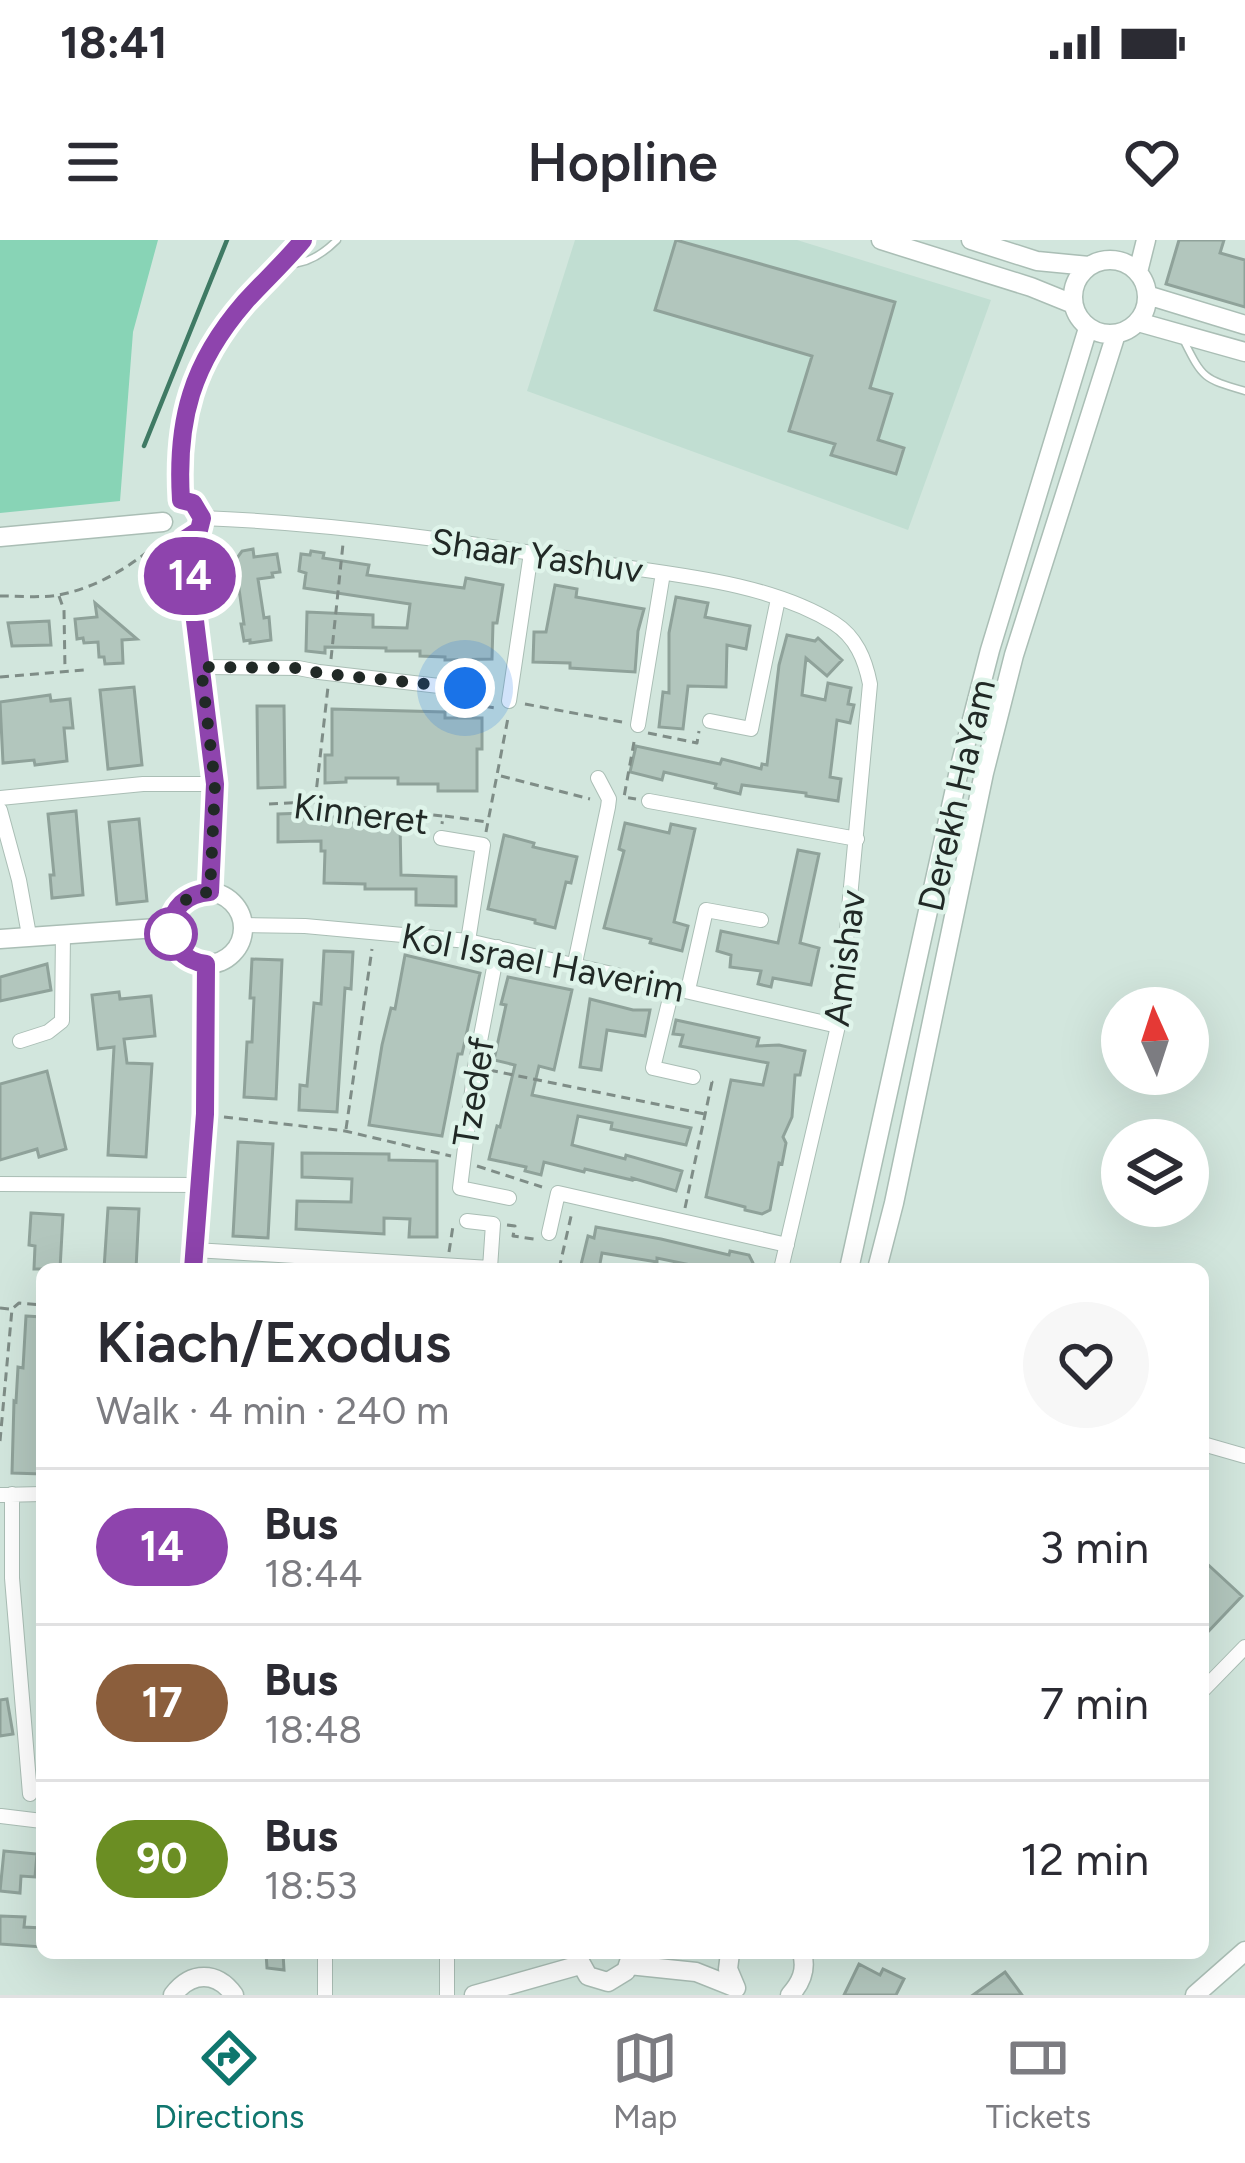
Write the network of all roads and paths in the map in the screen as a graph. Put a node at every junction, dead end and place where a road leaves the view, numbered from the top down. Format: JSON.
{"nodes":[{"id":1,"x":302,"y":240,"type":"edge"},
{"id":2,"x":337,"y":240,"type":"edge"},
{"id":3,"x":881,"y":240,"type":"edge"},
{"id":4,"x":971,"y":240,"type":"edge"},
{"id":5,"x":1118,"y":240,"type":"edge"},
{"id":6,"x":1146,"y":240,"type":"edge"},
{"id":7,"x":1112,"y":260,"type":"junction"},
{"id":8,"x":283,"y":264,"type":"junction"},
{"id":9,"x":1089,"y":266,"type":"junction"},
{"id":10,"x":1138,"y":272,"type":"junction"},
{"id":11,"x":1148,"y":295,"type":"junction"},
{"id":12,"x":1073,"y":304,"type":"junction"},
{"id":13,"x":1138,"y":322,"type":"junction"},
{"id":14,"x":1245,"y":325,"type":"edge"},
{"id":15,"x":1088,"y":328,"type":"junction"},
{"id":16,"x":1180,"y":333,"type":"junction"},
{"id":17,"x":1116,"y":334,"type":"junction"},
{"id":18,"x":1245,"y":352,"type":"edge"},
{"id":19,"x":1245,"y":391,"type":"edge"},
{"id":20,"x":181,"y":500,"type":"junction"},
{"id":21,"x":202,"y":518,"type":"junction"},
{"id":22,"x":345,"y":530,"type":"junction"},
{"id":23,"x":172,"y":532,"type":"junction"},
{"id":24,"x":0,"y":537,"type":"edge"},
{"id":25,"x":531,"y":553,"type":"junction"},
{"id":26,"x":662,"y":573,"type":"junction"},
{"id":27,"x":58,"y":595,"type":"junction"},
{"id":28,"x":0,"y":596,"type":"edge"},
{"id":29,"x":778,"y":599,"type":"junction"},
{"id":30,"x":857,"y":644,"type":"joint"},
{"id":31,"x":201,"y":667,"type":"junction"},
{"id":32,"x":84,"y":670,"type":"dead end"},
{"id":33,"x":65,"y":671,"type":"junction"},
{"id":34,"x":329,"y":673,"type":"junction"},
{"id":35,"x":0,"y":677,"type":"edge"},
{"id":36,"x":465,"y":688,"type":"joint"},
{"id":37,"x":508,"y":701,"type":"joint"},
{"id":38,"x":710,"y":721,"type":"joint"},
{"id":39,"x":638,"y":725,"type":"joint"},
{"id":40,"x":499,"y":776,"type":"junction"},
{"id":41,"x":598,"y":778,"type":"dead end"},
{"id":42,"x":215,"y":784,"type":"junction"},
{"id":43,"x":0,"y":798,"type":"edge"},
{"id":44,"x":593,"y":800,"type":"dead end"},
{"id":45,"x":649,"y":801,"type":"joint"},
{"id":46,"x":315,"y":802,"type":"junction"},
{"id":47,"x":269,"y":804,"type":"dead end"},
{"id":48,"x":0,"y":810,"type":"edge"},
{"id":49,"x":443,"y":816,"type":"junction"},
{"id":50,"x":488,"y":822,"type":"junction"},
{"id":51,"x":441,"y":838,"type":"joint"},
{"id":52,"x":857,"y":838,"type":"junction"},
{"id":53,"x":483,"y":845,"type":"junction"},
{"id":54,"x":210,"y":892,"type":"junction"},
{"id":55,"x":761,"y":920,"type":"dead end"},
{"id":56,"x":244,"y":926,"type":"junction"},
{"id":57,"x":170,"y":927,"type":"junction"},
{"id":58,"x":375,"y":931,"type":"junction"},
{"id":59,"x":63,"y":933,"type":"junction"},
{"id":60,"x":29,"y":935,"type":"junction"},
{"id":61,"x":0,"y":939,"type":"edge"},
{"id":62,"x":468,"y":941,"type":"junction"},
{"id":63,"x":498,"y":946,"type":"junction"},
{"id":64,"x":574,"y":963,"type":"junction"},
{"id":65,"x":206,"y":964,"type":"junction"},
{"id":66,"x":681,"y":988,"type":"junction"},
{"id":67,"x":838,"y":1026,"type":"junction"},
{"id":68,"x":20,"y":1040,"type":"dead end"},
{"id":69,"x":475,"y":1067,"type":"junction"},
{"id":70,"x":693,"y":1077,"type":"joint"},
{"id":71,"x":205,"y":1114,"type":"junction"},
{"id":72,"x":705,"y":1114,"type":"junction"},
{"id":73,"x":345,"y":1131,"type":"junction"},
{"id":74,"x":462,"y":1162,"type":"junction"},
{"id":75,"x":0,"y":1184,"type":"edge"},
{"id":76,"x":199,"y":1184,"type":"junction"},
{"id":77,"x":558,"y":1193,"type":"junction"},
{"id":78,"x":575,"y":1197,"type":"junction"},
{"id":79,"x":509,"y":1198,"type":"dead end"},
{"id":80,"x":466,"y":1220,"type":"dead end"},
{"id":81,"x":682,"y":1221,"type":"junction"},
{"id":82,"x":494,"y":1224,"type":"junction"},
{"id":83,"x":549,"y":1234,"type":"joint"},
{"id":84,"x":787,"y":1246,"type":"junction"},
{"id":85,"x":194,"y":1260,"type":"edge"},
{"id":86,"x":305,"y":1263,"type":"edge"},
{"id":87,"x":490,"y":1263,"type":"edge"},
{"id":88,"x":561,"y":1263,"type":"edge"},
{"id":89,"x":783,"y":1263,"type":"edge"},
{"id":90,"x":850,"y":1263,"type":"edge"},
{"id":91,"x":879,"y":1263,"type":"edge"},
{"id":92,"x":36,"y":1304,"type":"edge"},
{"id":93,"x":0,"y":1308,"type":"edge"},
{"id":94,"x":12,"y":1309,"type":"junction"},
{"id":95,"x":0,"y":1441,"type":"edge"},
{"id":96,"x":1209,"y":1446,"type":"edge"},
{"id":97,"x":1245,"y":1456,"type":"edge"},
{"id":98,"x":6,"y":1494,"type":"edge"},
{"id":99,"x":1245,"y":1647,"type":"edge"},
{"id":100,"x":1209,"y":1684,"type":"edge"},
{"id":101,"x":30,"y":1794,"type":"dead end"},
{"id":102,"x":1,"y":1816,"type":"edge"},
{"id":103,"x":36,"y":1820,"type":"edge"},
{"id":104,"x":1245,"y":1952,"type":"edge"},
{"id":105,"x":209,"y":1959,"type":"edge"},
{"id":106,"x":325,"y":1959,"type":"edge"},
{"id":107,"x":447,"y":1959,"type":"edge"},
{"id":108,"x":579,"y":1959,"type":"edge"},
{"id":109,"x":630,"y":1959,"type":"edge"},
{"id":110,"x":729,"y":1959,"type":"edge"},
{"id":111,"x":807,"y":1959,"type":"edge"},
{"id":112,"x":206,"y":1976,"type":"junction"},
{"id":113,"x":738,"y":1991,"type":"edge"},
{"id":114,"x":795,"y":1992,"type":"edge"},
{"id":115,"x":173,"y":1995,"type":"edge"},
{"id":116,"x":235,"y":1995,"type":"edge"},
{"id":117,"x":325,"y":1995,"type":"edge"},
{"id":118,"x":447,"y":1995,"type":"edge"},
{"id":119,"x":474,"y":1995,"type":"edge"},
{"id":120,"x":1196,"y":1995,"type":"edge"}],
"edges":[{"from":1,"to":8,"type":"street"},
{"from":2,"to":8,"type":"lane"},
{"from":3,"to":12,"type":"street"},
{"from":4,"to":9,"type":"street"},
{"from":5,"to":7,"type":"street"},
{"from":6,"to":10,"type":"street"},
{"from":7,"to":9,"type":"street"},
{"from":7,"to":10,"type":"street"},
{"from":8,"to":20,"type":"street"},
{"from":9,"to":12,"type":"street"},
{"from":10,"to":11,"type":"street"},
{"from":11,"to":13,"type":"street"},
{"from":11,"to":14,"type":"street"},
{"from":12,"to":15,"type":"street"},
{"from":13,"to":16,"type":"street"},
{"from":13,"to":17,"type":"street"},
{"from":15,"to":17,"type":"street"},
{"from":15,"to":90,"type":"street","name":"Derekh HaYam"},
{"from":16,"to":18,"type":"street"},
{"from":16,"to":19,"type":"lane"},
{"from":17,"to":91,"type":"street","name":"Derekh HaYam"},
{"from":20,"to":21,"type":"street"},
{"from":20,"to":23,"type":"street"},
{"from":21,"to":22,"type":"street","name":"Shaar Yashuv"},
{"from":21,"to":23,"type":"street"},
{"from":22,"to":25,"type":"street","name":"Shaar Yashuv"},
{"from":22,"to":34,"type":"path"},
{"from":23,"to":24,"type":"street"},
{"from":23,"to":27,"type":"path"},
{"from":23,"to":31,"type":"street"},
{"from":25,"to":26,"type":"street","name":"Shaar Yashuv"},
{"from":25,"to":37,"type":"street"},
{"from":26,"to":29,"type":"street","name":"Shaar Yashuv"},
{"from":26,"to":39,"type":"street"},
{"from":27,"to":28,"type":"path"},
{"from":27,"to":33,"type":"path"},
{"from":29,"to":30,"type":"street","name":"Shaar Yashuv"},
{"from":29,"to":38,"type":"street"},
{"from":30,"to":52,"type":"street","name":"Amishav"},
{"from":31,"to":34,"type":"street"},
{"from":31,"to":42,"type":"street"},
{"from":32,"to":33,"type":"path"},
{"from":33,"to":35,"type":"path"},
{"from":34,"to":36,"type":"street"},
{"from":34,"to":46,"type":"path"},
{"from":36,"to":40,"type":"path"},
{"from":37,"to":39,"type":"path"},
{"from":38,"to":45,"type":"path"},
{"from":40,"to":44,"type":"path"},
{"from":40,"to":50,"type":"path"},
{"from":41,"to":64,"type":"street"},
{"from":42,"to":43,"type":"street"},
{"from":42,"to":54,"type":"street"},
{"from":45,"to":52,"type":"street"},
{"from":46,"to":47,"type":"path","name":"Kinneret"},
{"from":46,"to":49,"type":"path","name":"Kinneret"},
{"from":48,"to":60,"type":"street"},
{"from":49,"to":50,"type":"path"},
{"from":49,"to":51,"type":"path","name":"Kinneret"},
{"from":50,"to":53,"type":"path"},
{"from":51,"to":53,"type":"street","name":"Kinneret"},
{"from":52,"to":67,"type":"street","name":"Amishav"},
{"from":53,"to":62,"type":"street"},
{"from":54,"to":56,"type":"street"},
{"from":54,"to":57,"type":"street"},
{"from":55,"to":66,"type":"street"},
{"from":56,"to":58,"type":"street","name":"Kol Israel Haverim"},
{"from":56,"to":65,"type":"street"},
{"from":57,"to":59,"type":"street"},
{"from":57,"to":65,"type":"street"},
{"from":58,"to":62,"type":"street","name":"Kol Israel Haverim"},
{"from":58,"to":73,"type":"path"},
{"from":59,"to":60,"type":"street"},
{"from":59,"to":68,"type":"street"},
{"from":60,"to":61,"type":"street"},
{"from":62,"to":63,"type":"street","name":"Kol Israel Haverim"},
{"from":63,"to":64,"type":"street","name":"Kol Israel Haverim"},
{"from":63,"to":69,"type":"street","name":"Tzedef"},
{"from":64,"to":66,"type":"street","name":"Kol Israel Haverim"},
{"from":65,"to":71,"type":"street"},
{"from":66,"to":67,"type":"street","name":"Kol Israel Haverim"},
{"from":66,"to":70,"type":"street"},
{"from":67,"to":84,"type":"street","name":"Amishav"},
{"from":69,"to":72,"type":"path"},
{"from":69,"to":74,"type":"street","name":"Tzedef"},
{"from":70,"to":72,"type":"path"},
{"from":71,"to":73,"type":"path"},
{"from":71,"to":76,"type":"street"},
{"from":72,"to":81,"type":"path"},
{"from":73,"to":74,"type":"path"},
{"from":74,"to":77,"type":"path"},
{"from":74,"to":79,"type":"street","name":"Tzedef"},
{"from":75,"to":76,"type":"street"},
{"from":76,"to":85,"type":"street"},
{"from":77,"to":78,"type":"street"},
{"from":77,"to":83,"type":"street"},
{"from":78,"to":81,"type":"street"},
{"from":78,"to":88,"type":"path"},
{"from":80,"to":82,"type":"street"},
{"from":81,"to":84,"type":"street"},
{"from":82,"to":83,"type":"path"},
{"from":82,"to":87,"type":"street"},
{"from":84,"to":89,"type":"street","name":"Amishav"},
{"from":85,"to":86,"type":"street"},
{"from":92,"to":94,"type":"path"},
{"from":93,"to":94,"type":"path"},
{"from":94,"to":95,"type":"path"},
{"from":96,"to":97,"type":"street"},
{"from":98,"to":101,"type":"street"},
{"from":99,"to":100,"type":"street"},
{"from":102,"to":103,"type":"street"},
{"from":104,"to":120,"type":"street"},
{"from":105,"to":112,"type":"street"},
{"from":106,"to":117,"type":"street"},
{"from":107,"to":118,"type":"street"},
{"from":108,"to":109,"type":"street"},
{"from":108,"to":119,"type":"street"},
{"from":109,"to":113,"type":"street"},
{"from":110,"to":113,"type":"street"},
{"from":111,"to":114,"type":"street"},
{"from":112,"to":115,"type":"street"},
{"from":112,"to":116,"type":"street"}]}
